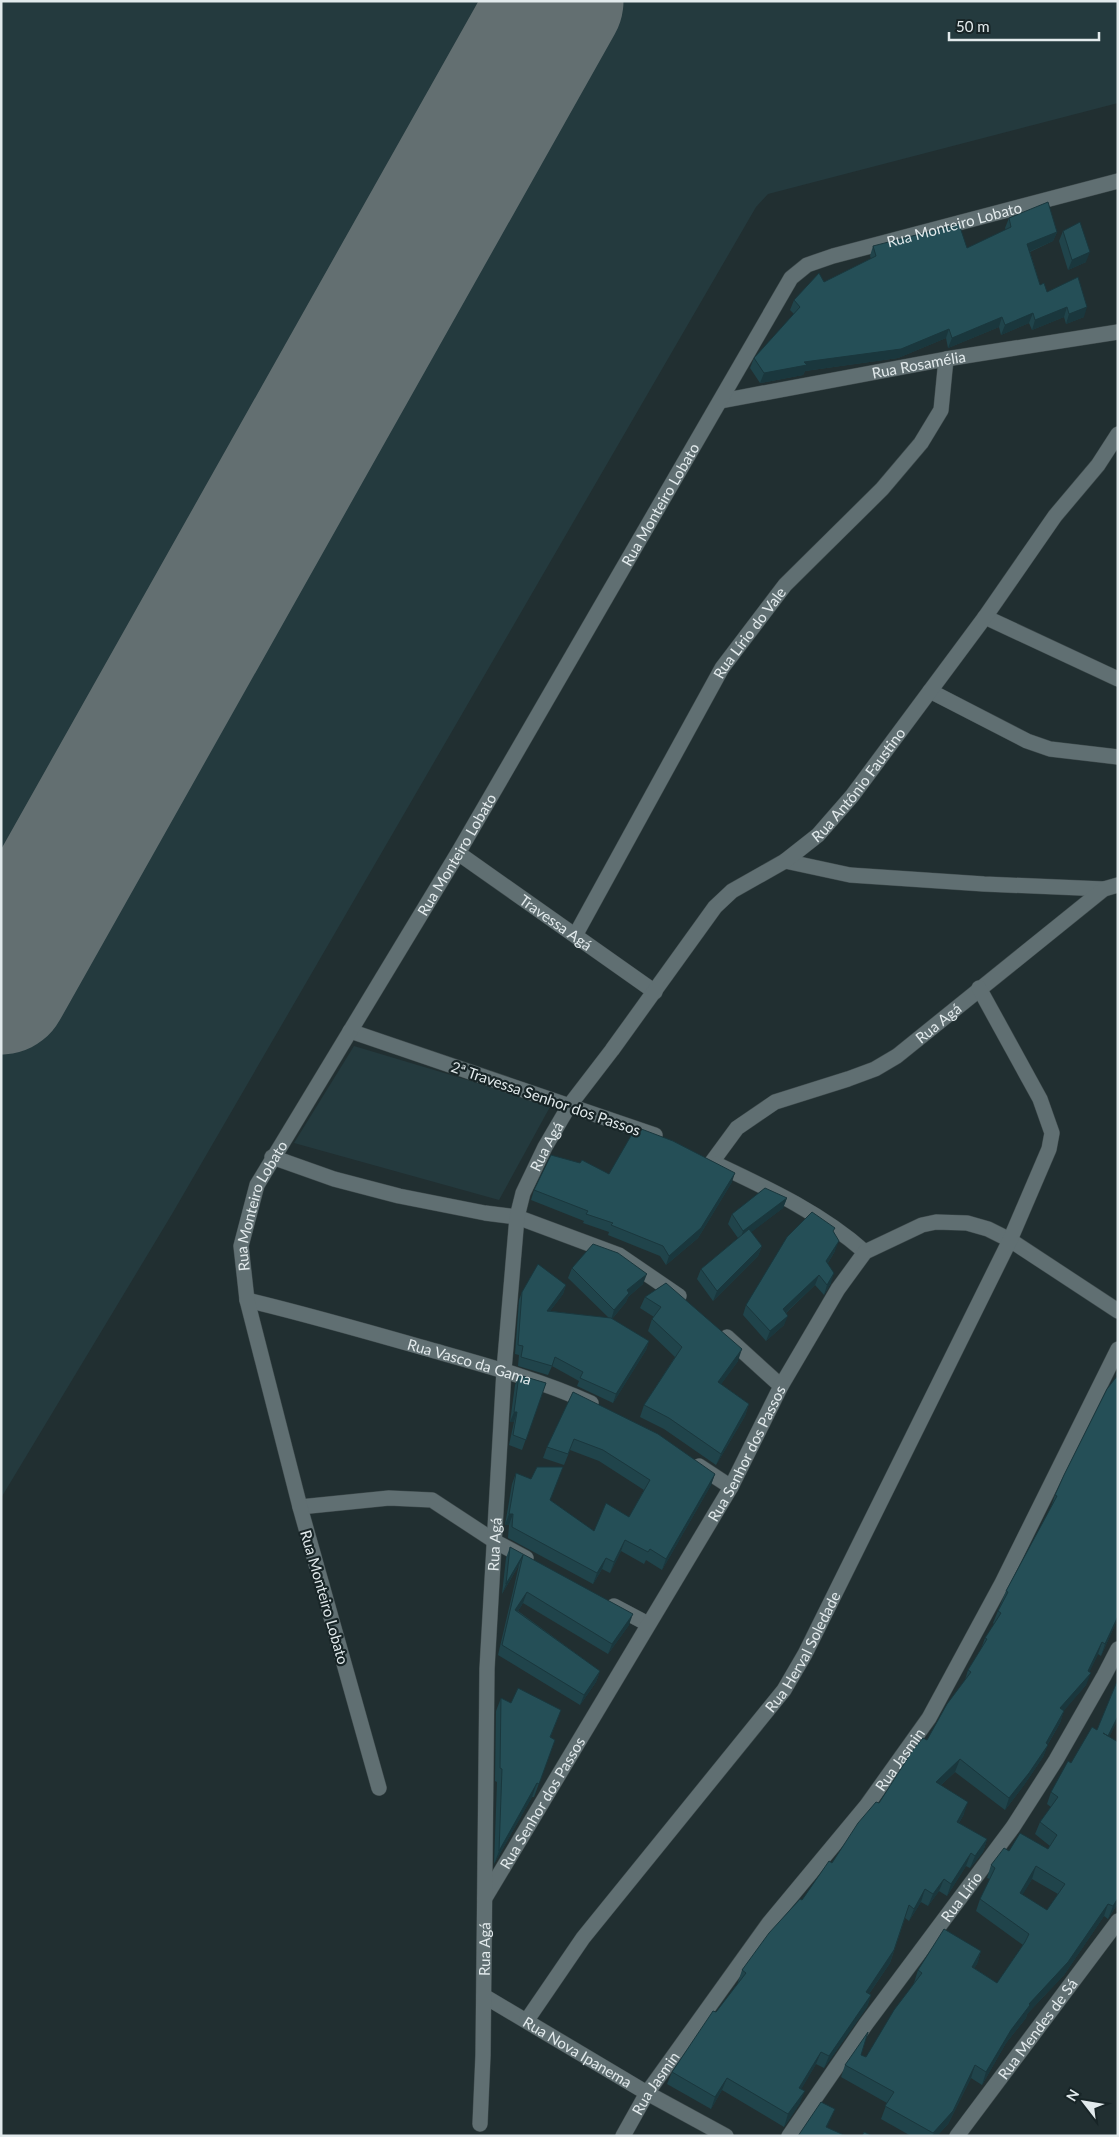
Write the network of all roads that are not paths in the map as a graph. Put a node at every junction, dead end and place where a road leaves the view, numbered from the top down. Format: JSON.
{"nodes":[{"id":1,"x":1118,"y":181,"type":"edge"},
{"id":2,"x":1118,"y":332,"type":"edge"},
{"id":3,"x":946,"y":359,"type":"junction"},
{"id":4,"x":721,"y":402,"type":"junction"},
{"id":5,"x":1118,"y":434,"type":"edge"},
{"id":6,"x":985,"y":617,"type":"junction"},
{"id":7,"x":1118,"y":679,"type":"edge"},
{"id":8,"x":930,"y":691,"type":"junction"},
{"id":9,"x":1118,"y":757,"type":"edge"},
{"id":10,"x":458,"y":853,"type":"junction"},
{"id":11,"x":785,"y":860,"type":"junction"},
{"id":12,"x":1111,"y":887,"type":"edge"},
{"id":13,"x":576,"y":934,"type":"junction"},
{"id":14,"x":979,"y":988,"type":"junction"},
{"id":15,"x":655,"y":992,"type":"junction"},
{"id":16,"x":350,"y":1031,"type":"junction"},
{"id":17,"x":569,"y":1106,"type":"junction"},
{"id":18,"x":673,"y":1142,"type":"edge"},
{"id":19,"x":696,"y":1154,"type":"edge"},
{"id":20,"x":272,"y":1157,"type":"junction"},
{"id":21,"x":712,"y":1162,"type":"junction"},
{"id":22,"x":517,"y":1216,"type":"junction"},
{"id":23,"x":1010,"y":1240,"type":"junction"},
{"id":24,"x":865,"y":1252,"type":"junction"},
{"id":25,"x":247,"y":1300,"type":"junction"},
{"id":26,"x":690,"y":1305,"type":"edge"},
{"id":27,"x":1118,"y":1311,"type":"edge"},
{"id":28,"x":718,"y":1328,"type":"edge"},
{"id":29,"x":1118,"y":1349,"type":"edge"},
{"id":30,"x":504,"y":1370,"type":"junction"},
{"id":31,"x":782,"y":1386,"type":"junction"},
{"id":32,"x":603,"y":1408,"type":"edge"},
{"id":33,"x":685,"y":1457,"type":"edge"},
{"id":34,"x":731,"y":1487,"type":"junction"},
{"id":35,"x":300,"y":1507,"type":"junction"},
{"id":36,"x":496,"y":1542,"type":"junction"},
{"id":37,"x":538,"y":1565,"type":"edge"},
{"id":38,"x":597,"y":1597,"type":"edge"},
{"id":39,"x":648,"y":1624,"type":"junction"},
{"id":40,"x":1118,"y":1649,"type":"edge"},
{"id":41,"x":379,"y":1788,"type":"dead end"},
{"id":42,"x":484,"y":1899,"type":"junction"},
{"id":43,"x":1118,"y":1921,"type":"edge"},
{"id":44,"x":484,"y":1996,"type":"junction"},
{"id":45,"x":527,"y":2020,"type":"junction"},
{"id":46,"x":647,"y":2093,"type":"junction"},
{"id":47,"x":480,"y":2124,"type":"dead end"},
{"id":48,"x":624,"y":2136,"type":"edge"},
{"id":49,"x":726,"y":2136,"type":"edge"},
{"id":50,"x":789,"y":2136,"type":"edge"},
{"id":51,"x":957,"y":2136,"type":"edge"}],
"edges":[{"from":1,"to":4,"type":"street","name":"Rua Monteiro Lobato"},
{"from":2,"to":3,"type":"street","name":"Rua Rosamélia"},
{"from":3,"to":4,"type":"street","name":"Rua Rosamélia"},
{"from":3,"to":13,"type":"street","name":"Rua Lírio do Vale"},
{"from":4,"to":10,"type":"street","name":"Rua Monteiro Lobato"},
{"from":5,"to":6,"type":"street","name":"Rua Antônio Faustino"},
{"from":6,"to":7,"type":"street"},
{"from":6,"to":8,"type":"street","name":"Rua Antônio Faustino"},
{"from":8,"to":9,"type":"street"},
{"from":8,"to":11,"type":"street","name":"Rua Antônio Faustino"},
{"from":10,"to":13,"type":"street","name":"Travessa Agá"},
{"from":10,"to":16,"type":"street","name":"Rua Monteiro Lobato"},
{"from":11,"to":12,"type":"street","name":"Rua Agá"},
{"from":11,"to":15,"type":"street","name":"Rua Antônio Faustino"},
{"from":12,"to":14,"type":"street","name":"Rua Agá"},
{"from":13,"to":15,"type":"street","name":"Travessa Agá"},
{"from":14,"to":21,"type":"street","name":"Rua Agá"},
{"from":14,"to":23,"type":"street","name":"Rua Herval Soledade"},
{"from":15,"to":17,"type":"street","name":"Rua Antônio Faustino"},
{"from":16,"to":17,"type":"street","name":"2ª Travessa Senhor dos Passos"},
{"from":16,"to":20,"type":"street","name":"Rua Monteiro Lobato"},
{"from":17,"to":18,"type":"street","name":"2ª Travessa Senhor dos Passos"},
{"from":17,"to":22,"type":"street","name":"Rua Agá"},
{"from":19,"to":21,"type":"street"},
{"from":20,"to":22,"type":"street"},
{"from":20,"to":25,"type":"street","name":"Rua Monteiro Lobato"},
{"from":21,"to":24,"type":"street"},
{"from":22,"to":26,"type":"street"},
{"from":22,"to":30,"type":"street","name":"Rua Agá"},
{"from":23,"to":24,"type":"street","name":"Rua Senhor dos Passos"},
{"from":23,"to":27,"type":"street","name":"Rua Senhor dos Passos"},
{"from":23,"to":45,"type":"street","name":"Rua Herval Soledade"},
{"from":24,"to":31,"type":"street","name":"Rua Senhor dos Passos"},
{"from":25,"to":30,"type":"street","name":"Rua Vasco da Gama"},
{"from":25,"to":35,"type":"street","name":"Rua Monteiro Lobato"},
{"from":28,"to":31,"type":"street"},
{"from":29,"to":46,"type":"street","name":"Rua Jasmin"},
{"from":30,"to":32,"type":"street","name":"Rua Vasco da Gama"},
{"from":30,"to":36,"type":"street","name":"Rua Agá"},
{"from":31,"to":34,"type":"street","name":"Rua Senhor dos Passos"},
{"from":33,"to":34,"type":"street"},
{"from":34,"to":39,"type":"street","name":"Rua Senhor dos Passos"},
{"from":35,"to":36,"type":"street"},
{"from":35,"to":41,"type":"street","name":"Rua Monteiro Lobato"},
{"from":36,"to":37,"type":"street"},
{"from":36,"to":42,"type":"street","name":"Rua Agá"},
{"from":38,"to":39,"type":"street"},
{"from":39,"to":42,"type":"street","name":"Rua Senhor dos Passos"},
{"from":40,"to":50,"type":"street","name":"Rua Lírio"},
{"from":42,"to":44,"type":"street","name":"Rua Agá"},
{"from":43,"to":51,"type":"street","name":"Rua Mendes de Sá"},
{"from":44,"to":45,"type":"street","name":"Rua Nova Ipanema"},
{"from":44,"to":47,"type":"street","name":"Rua Agá"},
{"from":45,"to":46,"type":"street","name":"Rua Nova Ipanema"},
{"from":46,"to":48,"type":"street","name":"Rua Jasmin"},
{"from":46,"to":49,"type":"street","name":"Rua Nova Ipanema"}]}
